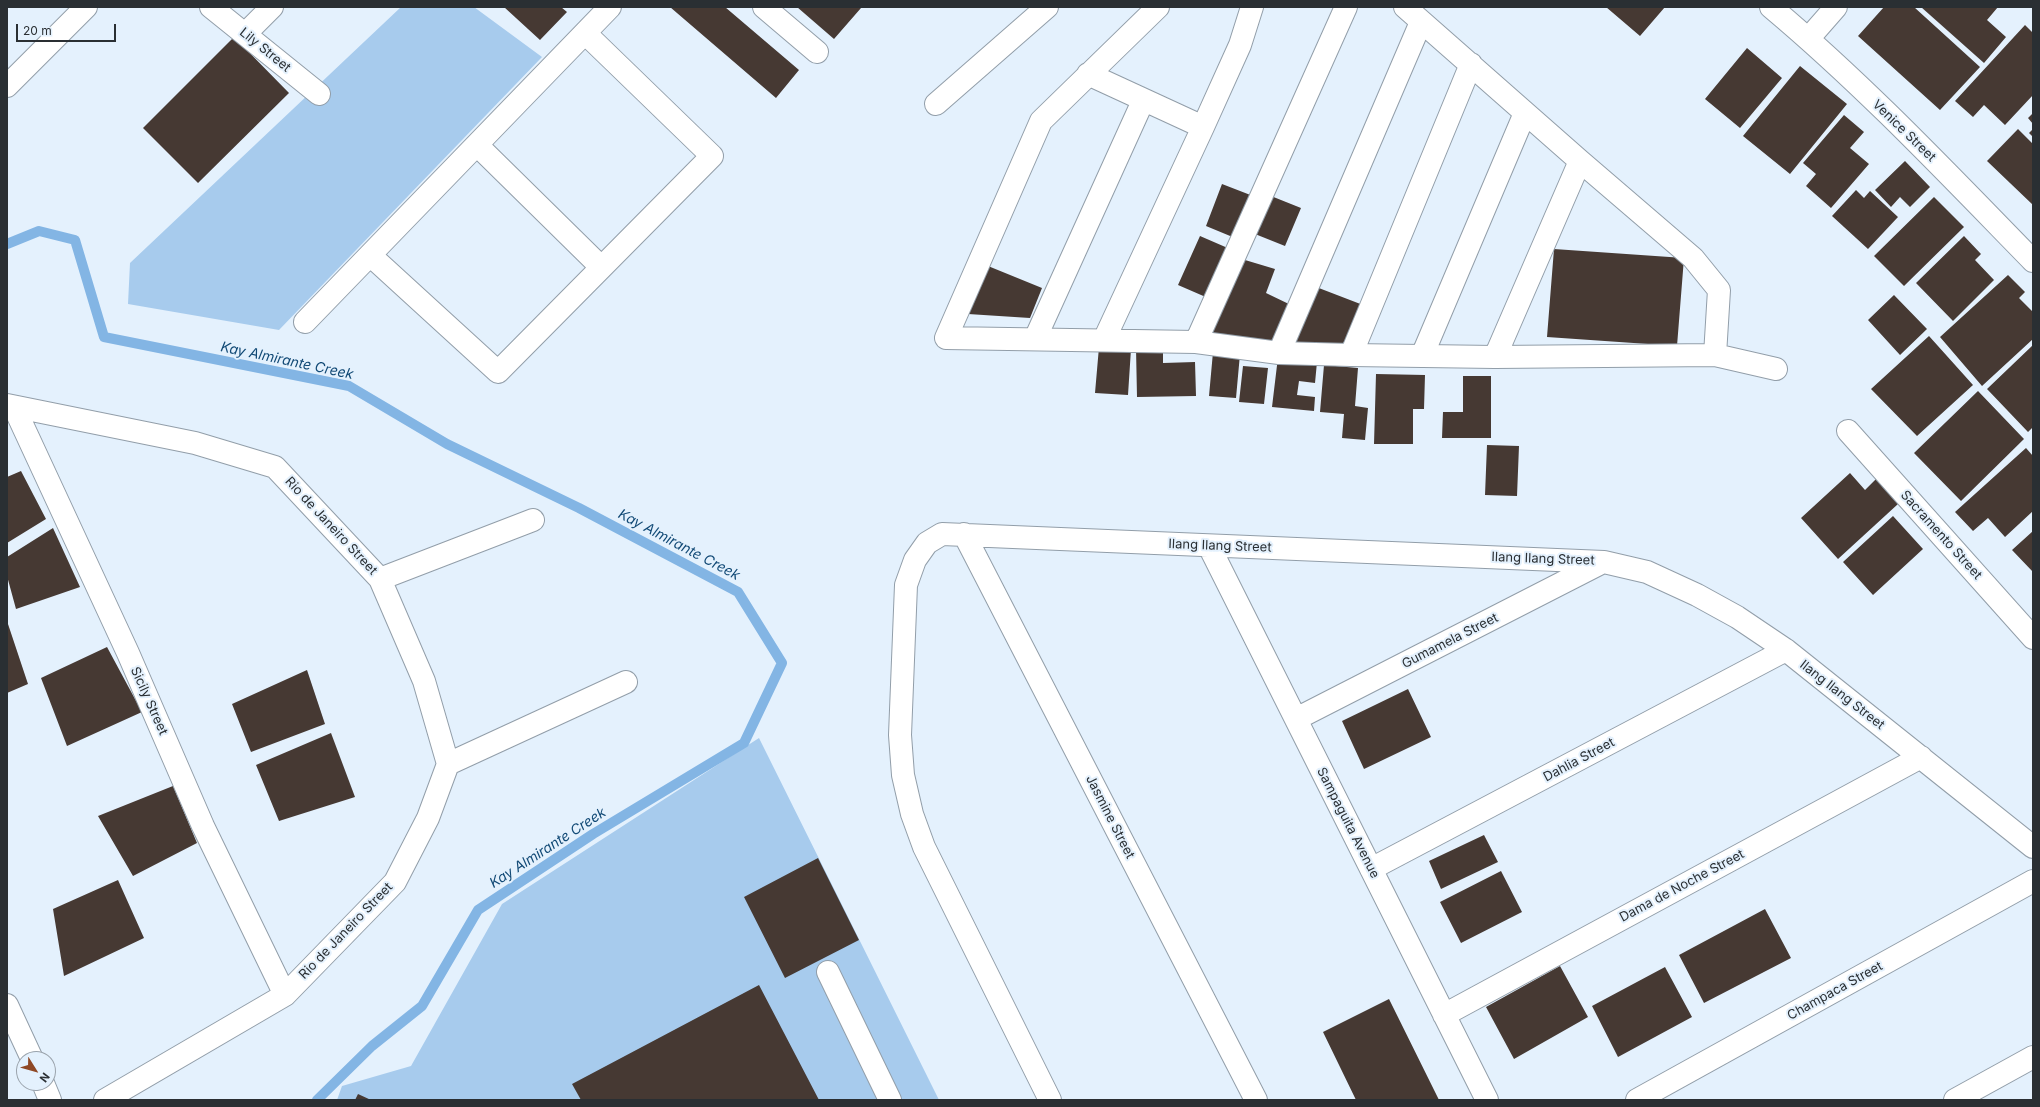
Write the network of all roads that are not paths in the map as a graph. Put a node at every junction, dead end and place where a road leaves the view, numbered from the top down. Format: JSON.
{"nodes":[{"id":1,"x":86,"y":7,"type":"edge"},
{"id":2,"x":210,"y":7,"type":"edge"},
{"id":3,"x":272,"y":7,"type":"edge"},
{"id":4,"x":764,"y":7,"type":"edge"},
{"id":5,"x":1047,"y":7,"type":"edge"},
{"id":6,"x":1158,"y":7,"type":"edge"},
{"id":7,"x":1252,"y":7,"type":"edge"},
{"id":8,"x":1346,"y":7,"type":"edge"},
{"id":9,"x":1405,"y":7,"type":"edge"},
{"id":10,"x":1771,"y":7,"type":"edge"},
{"id":11,"x":1836,"y":7,"type":"edge"},
{"id":12,"x":603,"y":9,"type":"edge"},
{"id":13,"x":1421,"y":22,"type":"junction"},
{"id":14,"x":585,"y":33,"type":"junction"},
{"id":15,"x":245,"y":34,"type":"junction"},
{"id":16,"x":1808,"y":39,"type":"junction"},
{"id":17,"x":817,"y":52,"type":"dead end"},
{"id":18,"x":1471,"y":64,"type":"junction"},
{"id":19,"x":1088,"y":74,"type":"junction"},
{"id":20,"x":7,"y":86,"type":"edge"},
{"id":21,"x":319,"y":94,"type":"dead end"},
{"id":22,"x":1143,"y":101,"type":"junction"},
{"id":23,"x":936,"y":104,"type":"dead end"},
{"id":24,"x":1525,"y":113,"type":"junction"},
{"id":25,"x":1203,"y":127,"type":"junction"},
{"id":26,"x":477,"y":145,"type":"junction"},
{"id":27,"x":1580,"y":161,"type":"junction"},
{"id":28,"x":370,"y":255,"type":"junction"},
{"id":29,"x":2033,"y":261,"type":"edge"},
{"id":30,"x":601,"y":267,"type":"junction"},
{"id":31,"x":305,"y":322,"type":"dead end"},
{"id":32,"x":1035,"y":339,"type":"junction"},
{"id":33,"x":1104,"y":340,"type":"junction"},
{"id":34,"x":1196,"y":342,"type":"junction"},
{"id":35,"x":1279,"y":353,"type":"junction"},
{"id":36,"x":1351,"y":355,"type":"junction"},
{"id":37,"x":1715,"y":355,"type":"junction"},
{"id":38,"x":1422,"y":356,"type":"junction"},
{"id":39,"x":1494,"y":357,"type":"junction"},
{"id":40,"x":1776,"y":369,"type":"dead end"},
{"id":41,"x":11,"y":406,"type":"edge"},
{"id":42,"x":1848,"y":432,"type":"dead end"},
{"id":43,"x":533,"y":520,"type":"dead end"},
{"id":44,"x":964,"y":534,"type":"junction"},
{"id":45,"x":1209,"y":546,"type":"junction"},
{"id":46,"x":1604,"y":562,"type":"junction"},
{"id":47,"x":380,"y":579,"type":"junction"},
{"id":48,"x":2033,"y":638,"type":"edge"},
{"id":49,"x":1786,"y":650,"type":"junction"},
{"id":50,"x":626,"y":682,"type":"dead end"},
{"id":51,"x":1296,"y":719,"type":"junction"},
{"id":52,"x":1921,"y":757,"type":"junction"},
{"id":53,"x":448,"y":764,"type":"junction"},
{"id":54,"x":2033,"y":847,"type":"edge"},
{"id":55,"x":1371,"y":869,"type":"junction"},
{"id":56,"x":2033,"y":881,"type":"edge"},
{"id":57,"x":828,"y":972,"type":"dead end"},
{"id":58,"x":285,"y":995,"type":"junction"},
{"id":59,"x":7,"y":1005,"type":"edge"},
{"id":60,"x":1444,"y":1015,"type":"junction"},
{"id":61,"x":28,"y":1051,"type":"edge"},
{"id":62,"x":2033,"y":1057,"type":"edge"},
{"id":63,"x":105,"y":1100,"type":"edge"},
{"id":64,"x":890,"y":1100,"type":"edge"},
{"id":65,"x":1050,"y":1100,"type":"edge"},
{"id":66,"x":1256,"y":1100,"type":"edge"},
{"id":67,"x":1487,"y":1100,"type":"edge"},
{"id":68,"x":1637,"y":1100,"type":"edge"},
{"id":69,"x":1955,"y":1100,"type":"edge"}],
"edges":[{"from":1,"to":20,"type":"street"},
{"from":2,"to":15,"type":"street","name":"Lily Street"},
{"from":3,"to":15,"type":"street"},
{"from":4,"to":17,"type":"street"},
{"from":5,"to":23,"type":"street"},
{"from":6,"to":19,"type":"street"},
{"from":7,"to":25,"type":"street"},
{"from":8,"to":34,"type":"street"},
{"from":9,"to":13,"type":"street"},
{"from":10,"to":16,"type":"street","name":"Venice Street"},
{"from":11,"to":16,"type":"street"},
{"from":12,"to":14,"type":"street"},
{"from":13,"to":18,"type":"street"},
{"from":13,"to":35,"type":"street"},
{"from":14,"to":26,"type":"street"},
{"from":14,"to":30,"type":"street"},
{"from":15,"to":21,"type":"street","name":"Lily Street"},
{"from":16,"to":29,"type":"street","name":"Venice Street"},
{"from":18,"to":24,"type":"street"},
{"from":18,"to":36,"type":"street"},
{"from":19,"to":22,"type":"street"},
{"from":19,"to":32,"type":"street"},
{"from":22,"to":25,"type":"street"},
{"from":22,"to":32,"type":"street"},
{"from":24,"to":27,"type":"street"},
{"from":24,"to":38,"type":"street"},
{"from":25,"to":33,"type":"street"},
{"from":26,"to":28,"type":"street"},
{"from":26,"to":30,"type":"street"},
{"from":27,"to":37,"type":"street"},
{"from":27,"to":39,"type":"street"},
{"from":28,"to":30,"type":"street"},
{"from":28,"to":31,"type":"street"},
{"from":32,"to":33,"type":"street"},
{"from":33,"to":34,"type":"street"},
{"from":34,"to":35,"type":"street"},
{"from":35,"to":36,"type":"street"},
{"from":36,"to":38,"type":"street"},
{"from":37,"to":39,"type":"street"},
{"from":37,"to":40,"type":"street"},
{"from":38,"to":39,"type":"street"},
{"from":41,"to":47,"type":"street","name":"Rio de Janeiro Street"},
{"from":41,"to":58,"type":"street","name":"Sicily Street"},
{"from":42,"to":48,"type":"street","name":"Sacramento Street"},
{"from":43,"to":47,"type":"street"},
{"from":44,"to":45,"type":"street","name":"Ilang Ilang Street"},
{"from":44,"to":65,"type":"street","name":"Ilang Ilang Street"},
{"from":44,"to":66,"type":"street","name":"Jasmine Street"},
{"from":45,"to":46,"type":"street","name":"Ilang Ilang Street"},
{"from":45,"to":51,"type":"street","name":"Sampaguita Avenue"},
{"from":46,"to":49,"type":"street","name":"Ilang Ilang Street"},
{"from":46,"to":51,"type":"street","name":"Gumamela Street"},
{"from":47,"to":53,"type":"street","name":"Rio de Janeiro Street"},
{"from":49,"to":52,"type":"street","name":"Ilang Ilang Street"},
{"from":49,"to":55,"type":"street","name":"Dahlia Street"},
{"from":50,"to":53,"type":"street"},
{"from":51,"to":55,"type":"street","name":"Sampaguita Avenue"},
{"from":52,"to":54,"type":"street","name":"Ilang Ilang Street"},
{"from":52,"to":60,"type":"street","name":"Dama de Noche Street"},
{"from":53,"to":58,"type":"street","name":"Rio de Janeiro Street"},
{"from":55,"to":60,"type":"street","name":"Sampaguita Avenue"},
{"from":56,"to":68,"type":"street","name":"Champaca Street"},
{"from":57,"to":64,"type":"street"},
{"from":58,"to":63,"type":"street","name":"Rio de Janeiro Street"},
{"from":59,"to":61,"type":"street"},
{"from":60,"to":67,"type":"street","name":"Sampaguita Avenue"},
{"from":62,"to":69,"type":"street"}]}
